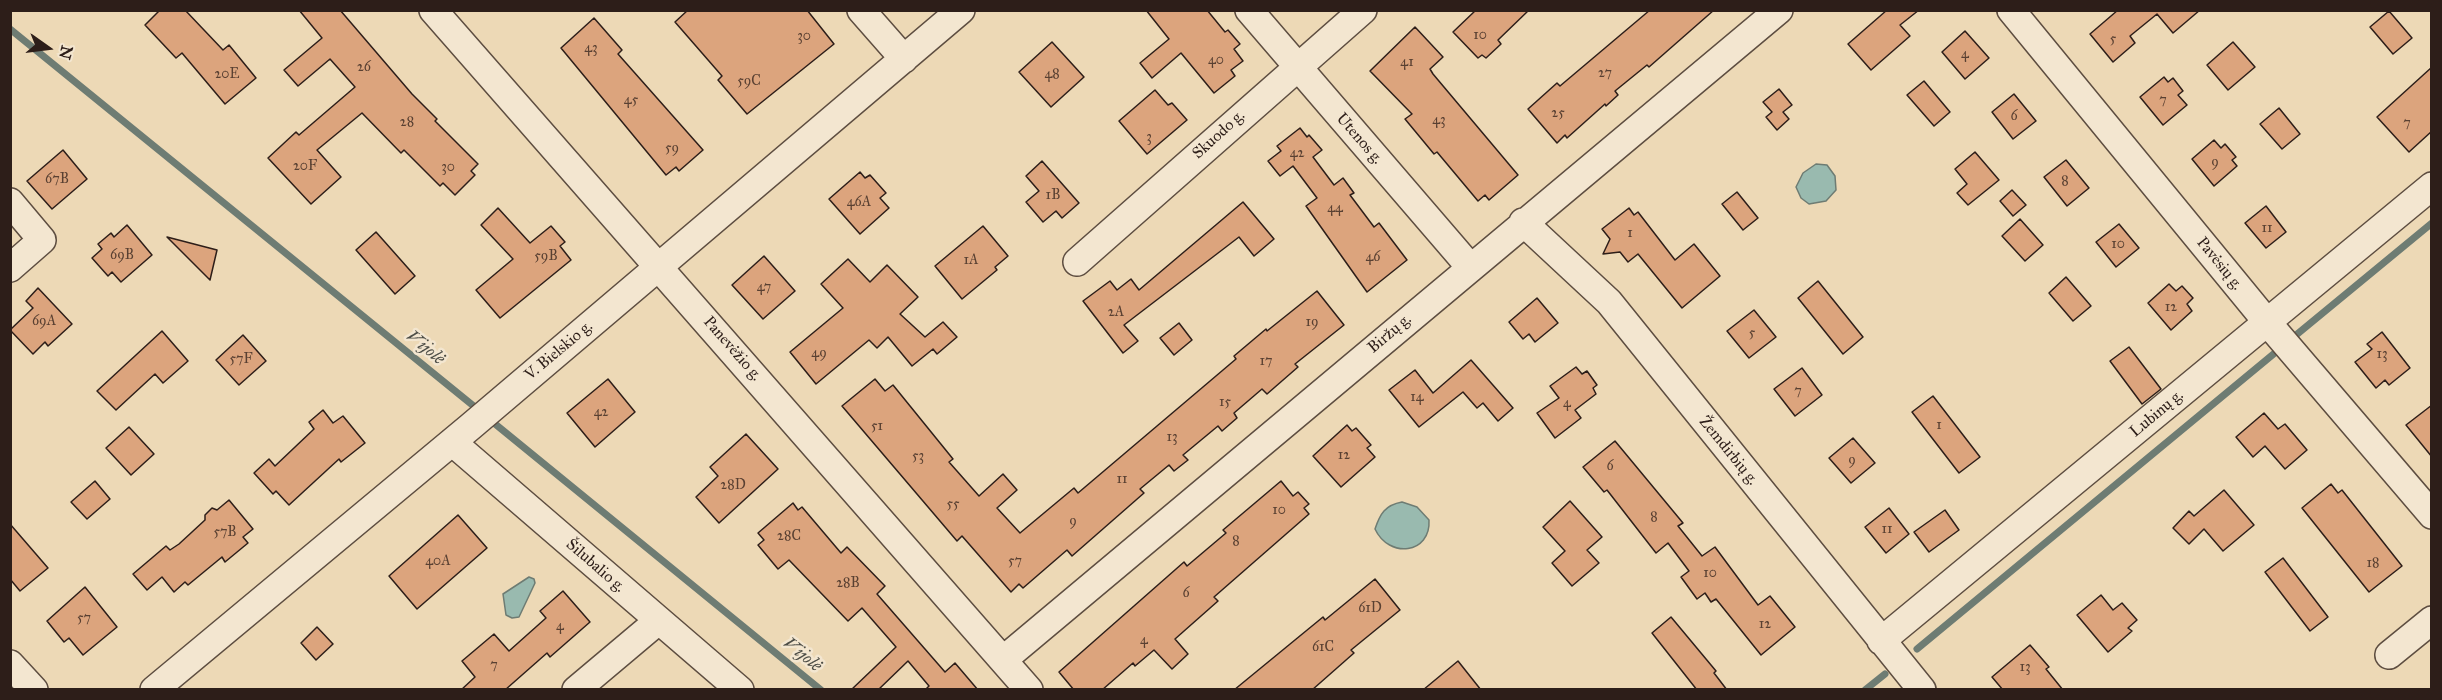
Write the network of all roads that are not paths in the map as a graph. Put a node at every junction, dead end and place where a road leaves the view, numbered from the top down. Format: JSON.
{"nodes":[{"id":1,"x":433,"y":10,"type":"edge"},
{"id":2,"x":861,"y":10,"type":"edge"},
{"id":3,"x":961,"y":10,"type":"edge"},
{"id":4,"x":1249,"y":10,"type":"edge"},
{"id":5,"x":1363,"y":10,"type":"edge"},
{"id":6,"x":1779,"y":10,"type":"edge"},
{"id":7,"x":2011,"y":10,"type":"edge"},
{"id":8,"x":904,"y":59,"type":"junction"},
{"id":9,"x":1296,"y":67,"type":"junction"},
{"id":10,"x":2432,"y":186,"type":"edge"},
{"id":11,"x":10,"y":202,"type":"edge"},
{"id":12,"x":1523,"y":222,"type":"junction"},
{"id":13,"x":1077,"y":262,"type":"dead end"},
{"id":14,"x":658,"y":266,"type":"junction"},
{"id":15,"x":1470,"y":267,"type":"junction"},
{"id":16,"x":10,"y":268,"type":"edge"},
{"id":17,"x":2271,"y":327,"type":"junction"},
{"id":18,"x":461,"y":434,"type":"junction"},
{"id":19,"x":2432,"y":515,"type":"edge"},
{"id":20,"x":2432,"y":620,"type":"edge"},
{"id":21,"x":658,"y":621,"type":"junction"},
{"id":22,"x":1881,"y":641,"type":"junction"},
{"id":23,"x":2389,"y":655,"type":"dead end"},
{"id":24,"x":1003,"y":660,"type":"junction"},
{"id":25,"x":10,"y":664,"type":"edge"},
{"id":26,"x":34,"y":690,"type":"edge"},
{"id":27,"x":154,"y":690,"type":"edge"},
{"id":28,"x":576,"y":690,"type":"edge"},
{"id":29,"x":740,"y":690,"type":"edge"},
{"id":30,"x":1029,"y":690,"type":"edge"},
{"id":31,"x":1922,"y":690,"type":"edge"}],
"edges":[{"from":1,"to":14,"type":"street","name":"Panevėžio g."},
{"from":2,"to":8,"type":"street"},
{"from":3,"to":8,"type":"street","name":"V. Bielskio g."},
{"from":4,"to":9,"type":"street","name":"Utenos g."},
{"from":5,"to":9,"type":"street","name":"Skuodo g."},
{"from":6,"to":12,"type":"street","name":"Biržų g."},
{"from":7,"to":17,"type":"street","name":"Pavėsių g."},
{"from":8,"to":14,"type":"street","name":"V. Bielskio g."},
{"from":9,"to":13,"type":"street","name":"Skuodo g."},
{"from":9,"to":15,"type":"street","name":"Utenos g."},
{"from":10,"to":17,"type":"street","name":"Lubinų g."},
{"from":11,"to":16,"type":"street"},
{"from":12,"to":15,"type":"street","name":"Biržų g."},
{"from":12,"to":22,"type":"street","name":"Žemdirbių g."},
{"from":14,"to":18,"type":"street","name":"V. Bielskio g."},
{"from":14,"to":24,"type":"street","name":"Panevėžio g."},
{"from":15,"to":24,"type":"street","name":"Biržų g."},
{"from":17,"to":19,"type":"street","name":"Pavėsių g."},
{"from":17,"to":22,"type":"street","name":"Lubinų g."},
{"from":18,"to":21,"type":"street","name":"Šilubalio g."},
{"from":18,"to":27,"type":"street","name":"V. Bielskio g."},
{"from":20,"to":23,"type":"street"},
{"from":21,"to":28,"type":"street"},
{"from":21,"to":29,"type":"street","name":"Šilubalio g."},
{"from":22,"to":31,"type":"street","name":"Žemdirbių g."},
{"from":24,"to":30,"type":"street","name":"Panevėžio g."},
{"from":25,"to":26,"type":"street"}]}
